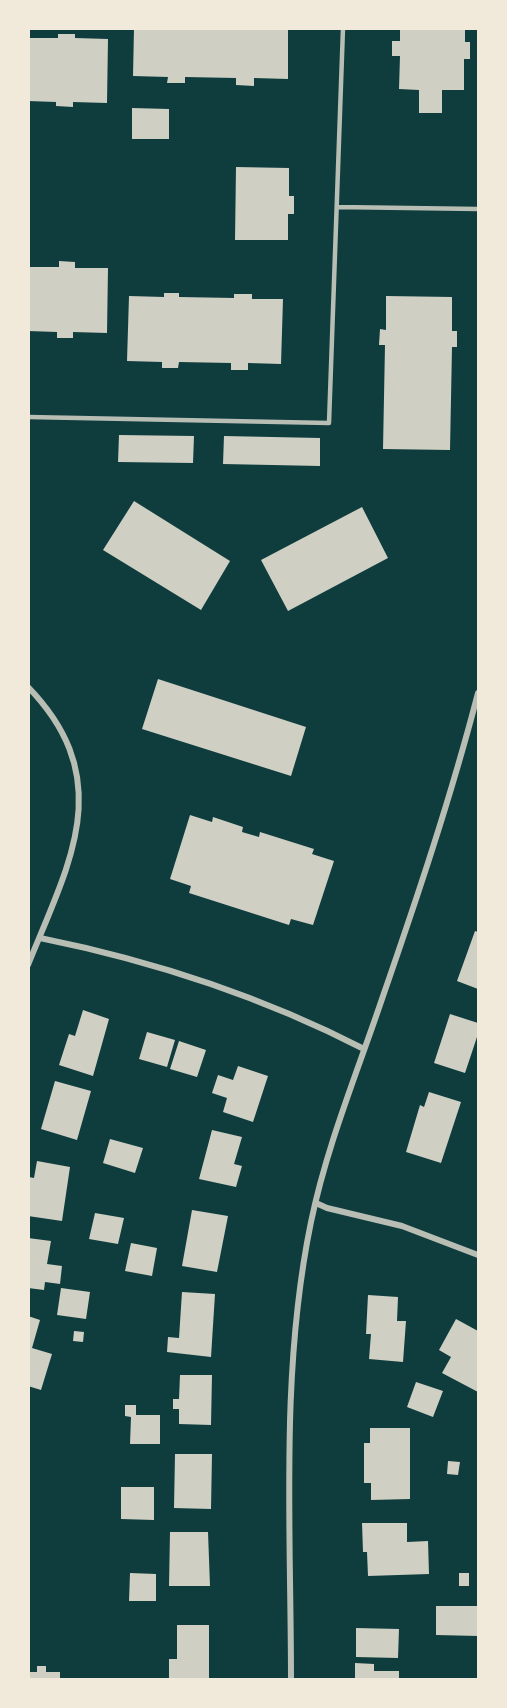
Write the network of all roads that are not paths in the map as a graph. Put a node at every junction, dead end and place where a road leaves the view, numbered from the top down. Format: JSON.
{"nodes":[{"id":1,"x":343,"y":28,"type":"edge"},
{"id":2,"x":337,"y":207,"type":"junction"},
{"id":3,"x":478,"y":209,"type":"edge"},
{"id":4,"x":28,"y":417,"type":"edge"},
{"id":5,"x":28,"y":687,"type":"edge"},
{"id":6,"x":478,"y":693,"type":"edge"},
{"id":7,"x":40,"y":938,"type":"junction"},
{"id":8,"x":28,"y":965,"type":"edge"},
{"id":9,"x":364,"y":1049,"type":"junction"},
{"id":10,"x":316,"y":1203,"type":"junction"},
{"id":11,"x":478,"y":1255,"type":"edge"},
{"id":12,"x":291,"y":1680,"type":"edge"}],
"edges":[{"from":1,"to":2,"type":"lane"},
{"from":2,"to":3,"type":"lane"},
{"from":2,"to":4,"type":"lane"},
{"from":5,"to":7,"type":"street"},
{"from":6,"to":9,"type":"street"},
{"from":7,"to":8,"type":"street"},
{"from":7,"to":9,"type":"street"},
{"from":9,"to":10,"type":"street"},
{"from":10,"to":11,"type":"street"},
{"from":10,"to":12,"type":"street"}]}
